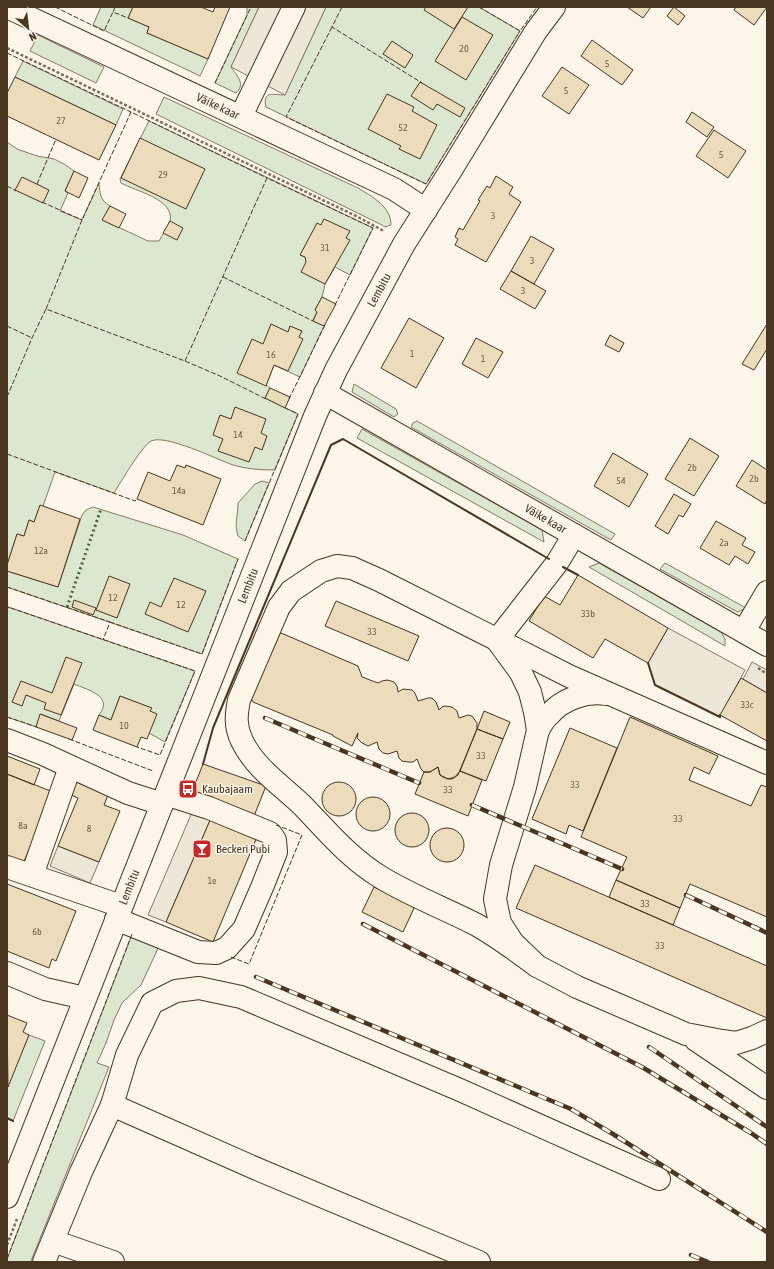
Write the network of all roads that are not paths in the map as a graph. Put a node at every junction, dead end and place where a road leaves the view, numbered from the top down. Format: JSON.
{"nodes":[{"id":1,"x":7,"y":7,"type":"edge"},
{"id":2,"x":294,"y":7,"type":"edge"},
{"id":3,"x":554,"y":7,"type":"edge"},
{"id":4,"x":241,"y":116,"type":"junction"},
{"id":5,"x":426,"y":210,"type":"junction"},
{"id":6,"x":325,"y":393,"type":"junction"},
{"id":7,"x":574,"y":535,"type":"junction"},
{"id":8,"x":767,"y":592,"type":"edge"},
{"id":9,"x":744,"y":631,"type":"junction"},
{"id":10,"x":497,"y":640,"type":"junction"},
{"id":11,"x":767,"y":645,"type":"edge"},
{"id":12,"x":613,"y":695,"type":"junction"},
{"id":13,"x":538,"y":730,"type":"junction"},
{"id":14,"x":7,"y":740,"type":"edge"},
{"id":15,"x":767,"y":763,"type":"edge"},
{"id":16,"x":70,"y":766,"type":"junction"},
{"id":17,"x":164,"y":799,"type":"junction"},
{"id":18,"x":7,"y":867,"type":"edge"},
{"id":19,"x":32,"y":875,"type":"junction"},
{"id":20,"x":119,"y":913,"type":"junction"},
{"id":21,"x":537,"y":966,"type":"junction"},
{"id":22,"x":7,"y":973,"type":"edge"},
{"id":23,"x":85,"y":998,"type":"junction"},
{"id":24,"x":767,"y":1031,"type":"edge"},
{"id":25,"x":686,"y":1034,"type":"junction"},
{"id":26,"x":767,"y":1088,"type":"edge"},
{"id":27,"x":112,"y":1105,"type":"junction"},
{"id":28,"x":660,"y":1179,"type":"dead end"},
{"id":29,"x":7,"y":1196,"type":"edge"},
{"id":30,"x":53,"y":1241,"type":"junction"},
{"id":31,"x":44,"y":1262,"type":"edge"},
{"id":32,"x":113,"y":1262,"type":"edge"},
{"id":33,"x":479,"y":1262,"type":"edge"}],
"edges":[{"from":1,"to":4,"type":"street","name":"Väike kaar"},
{"from":2,"to":4,"type":"street"},
{"from":3,"to":5,"type":"street","name":"Lembitu"},
{"from":4,"to":5,"type":"street","name":"Väike kaar"},
{"from":5,"to":6,"type":"street","name":"Lembitu"},
{"from":6,"to":7,"type":"street","name":"Väike kaar"},
{"from":6,"to":17,"type":"street","name":"Lembitu"},
{"from":7,"to":9,"type":"street","name":"Väike kaar"},
{"from":7,"to":10,"type":"street"},
{"from":8,"to":9,"type":"street"},
{"from":9,"to":11,"type":"street","name":"Väike kaar"},
{"from":10,"to":12,"type":"street"},
{"from":10,"to":13,"type":"street"},
{"from":10,"to":21,"type":"street"},
{"from":12,"to":13,"type":"street"},
{"from":12,"to":15,"type":"street"},
{"from":13,"to":21,"type":"street"},
{"from":14,"to":16,"type":"street"},
{"from":16,"to":17,"type":"street"},
{"from":16,"to":19,"type":"street"},
{"from":17,"to":20,"type":"street","name":"Lembitu"},
{"from":17,"to":20,"type":"street"},
{"from":18,"to":19,"type":"street"},
{"from":19,"to":20,"type":"street"},
{"from":20,"to":23,"type":"street","name":"Lembitu"},
{"from":21,"to":25,"type":"street"},
{"from":22,"to":23,"type":"street"},
{"from":23,"to":29,"type":"street","name":"Lembitu"},
{"from":24,"to":25,"type":"street"},
{"from":25,"to":26,"type":"street"},
{"from":27,"to":28,"type":"street"},
{"from":27,"to":30,"type":"street"},
{"from":27,"to":33,"type":"street"},
{"from":30,"to":31,"type":"street"},
{"from":30,"to":32,"type":"street"}]}
